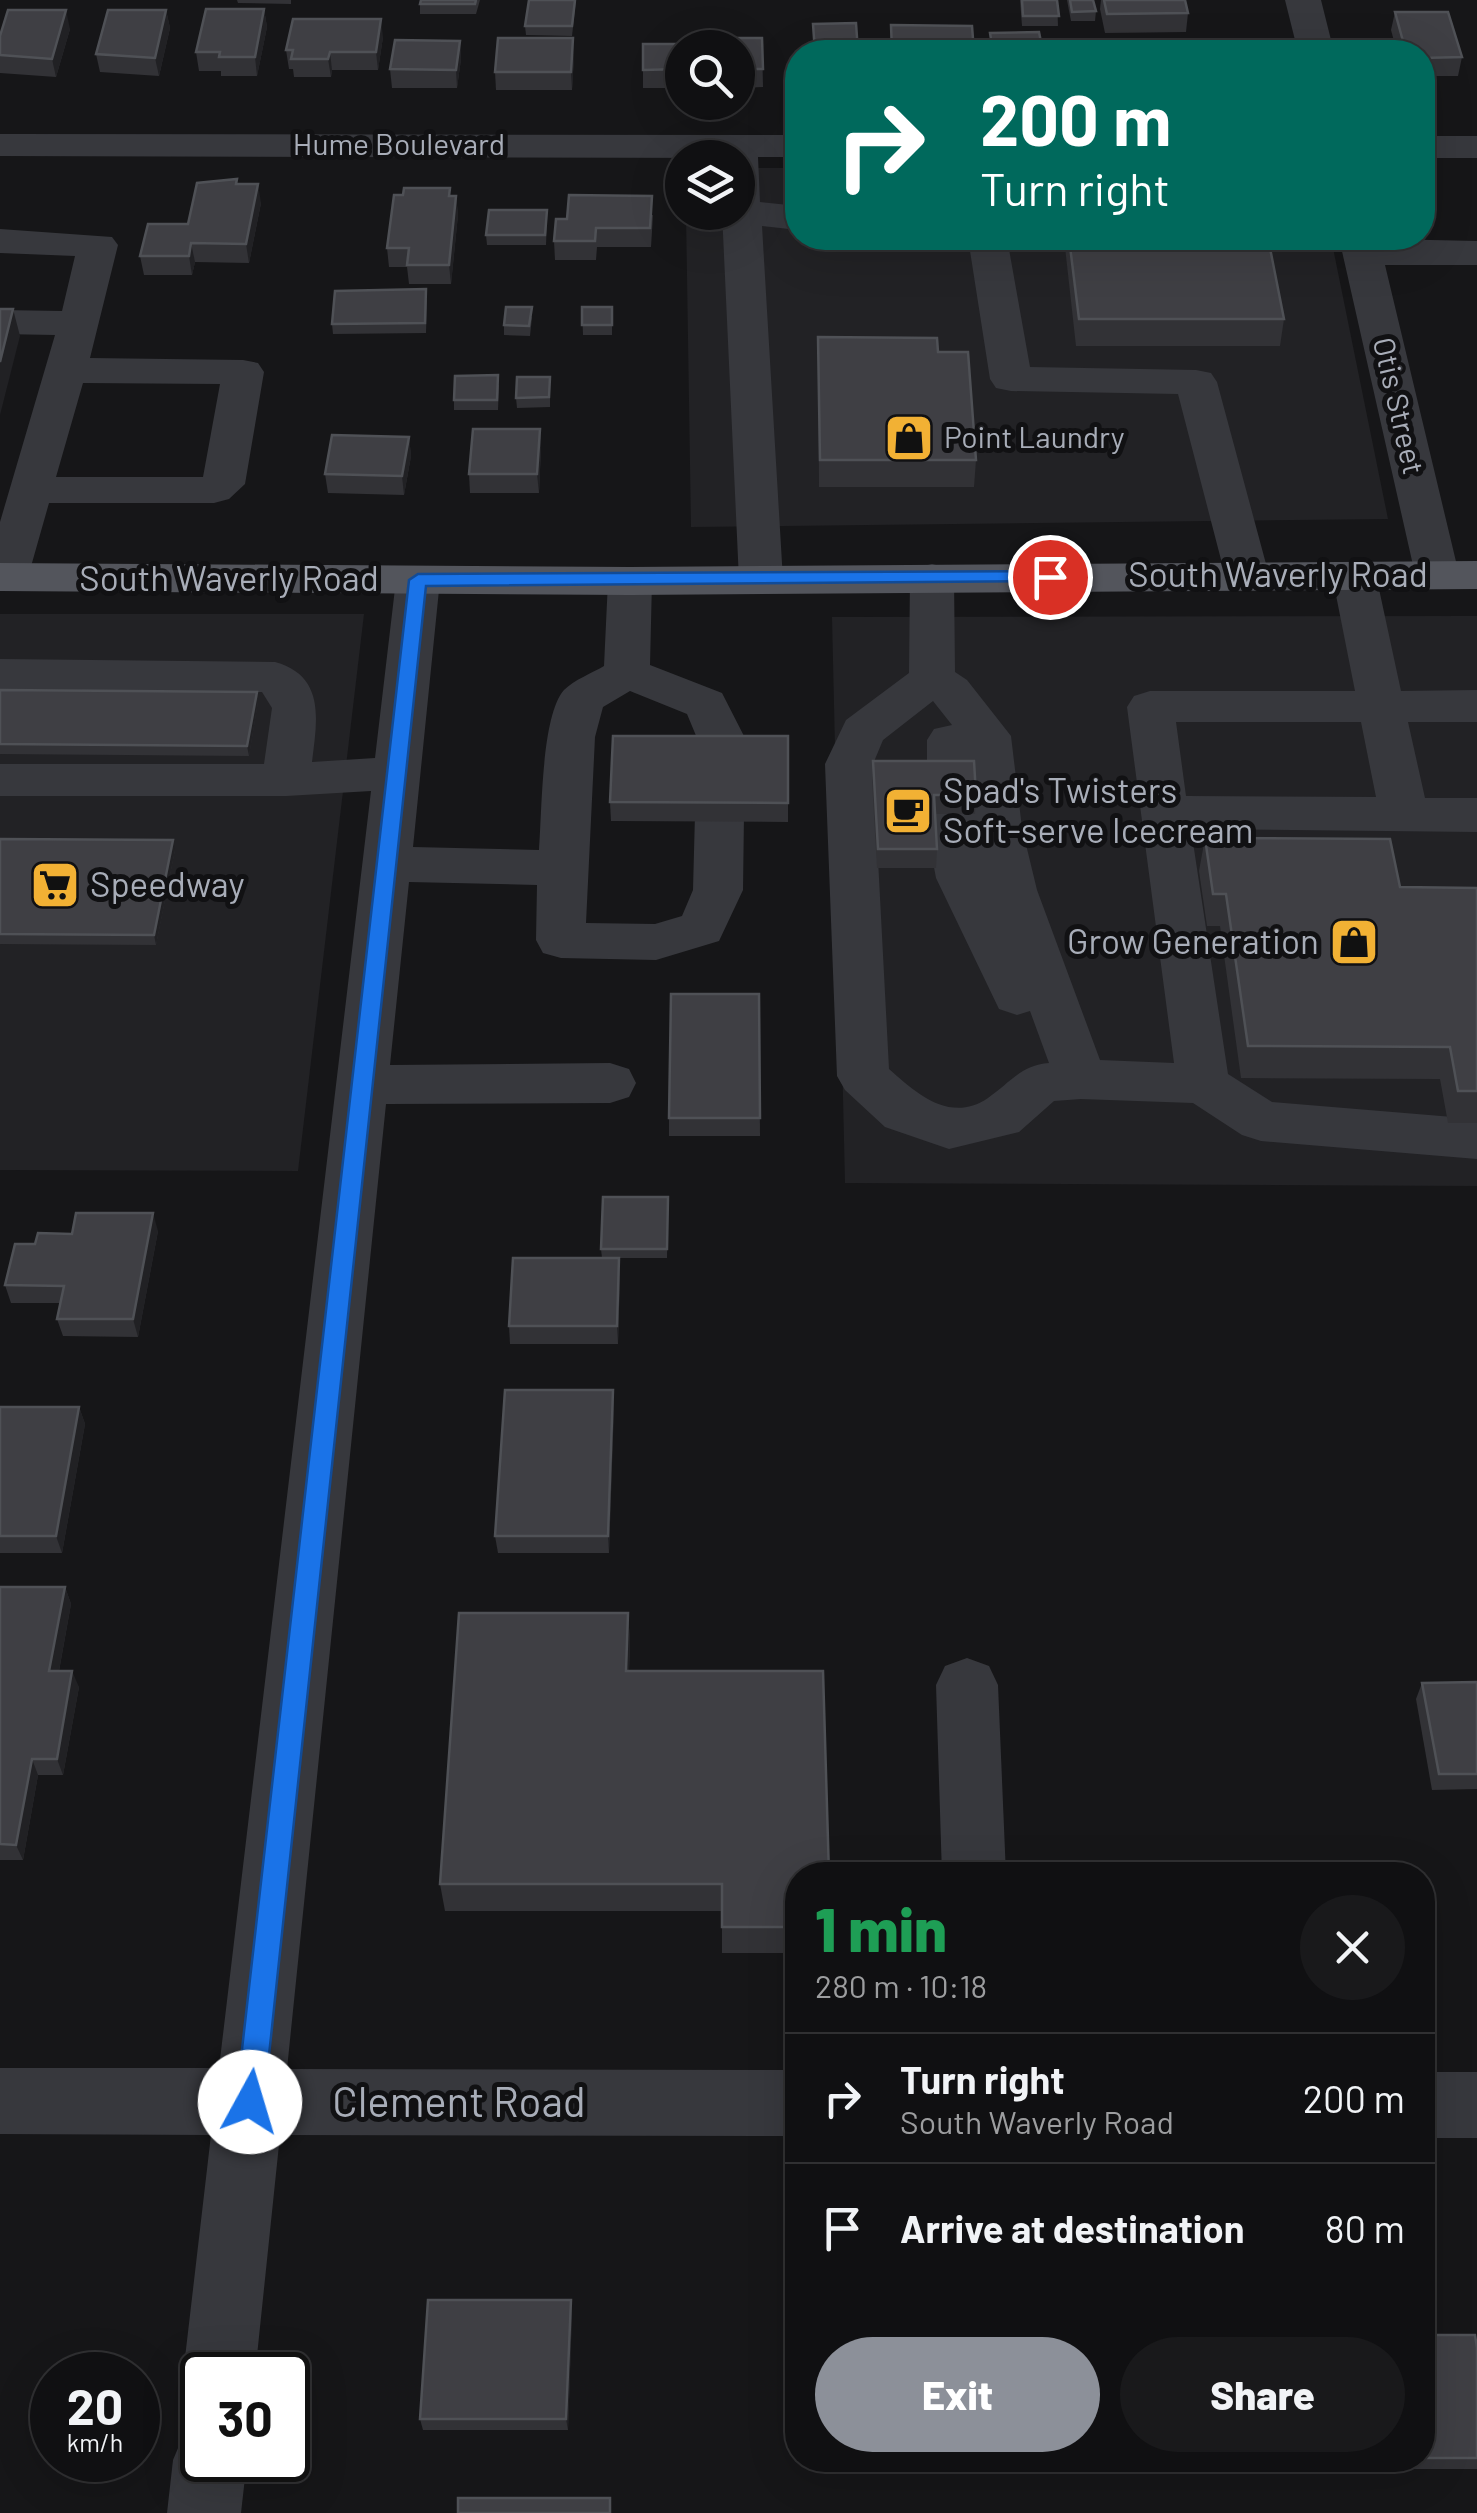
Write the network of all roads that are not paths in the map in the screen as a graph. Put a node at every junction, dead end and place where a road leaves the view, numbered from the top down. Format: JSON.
{"nodes":[{"id":1,"x":1303,"y":0,"type":"edge"},
{"id":2,"x":1313,"y":40,"type":"edge"},
{"id":3,"x":0,"y":145,"type":"edge"},
{"id":4,"x":665,"y":146,"type":"edge"},
{"id":5,"x":755,"y":146,"type":"edge"},
{"id":6,"x":785,"y":146,"type":"edge"},
{"id":7,"x":1435,"y":147,"type":"edge"},
{"id":8,"x":1477,"y":147,"type":"edge"},
{"id":9,"x":755,"y":213,"type":"edge"},
{"id":10,"x":785,"y":217,"type":"edge"},
{"id":11,"x":743,"y":230,"type":"edge"},
{"id":12,"x":0,"y":242,"type":"edge"},
{"id":13,"x":989,"y":250,"type":"edge"},
{"id":14,"x":1362,"y":250,"type":"edge"},
{"id":15,"x":1424,"y":250,"type":"edge"},
{"id":16,"x":1475,"y":254,"type":"edge"},
{"id":17,"x":0,"y":322,"type":"edge"},
{"id":18,"x":79,"y":323,"type":"junction"},
{"id":19,"x":66,"y":370,"type":"junction"},
{"id":20,"x":30,"y":490,"type":"junction"},
{"id":21,"x":1457,"y":574,"type":"edge"},
{"id":22,"x":1354,"y":575,"type":"junction"},
{"id":23,"x":1247,"y":576,"type":"junction"},
{"id":24,"x":3,"y":578,"type":"edge"},
{"id":25,"x":932,"y":578,"type":"junction"},
{"id":26,"x":418,"y":580,"type":"junction"},
{"id":27,"x":760,"y":580,"type":"junction"},
{"id":28,"x":630,"y":581,"type":"junction"},
{"id":29,"x":626,"y":673,"type":"junction"},
{"id":30,"x":0,"y":674,"type":"edge"},
{"id":31,"x":942,"y":685,"type":"junction"},
{"id":32,"x":1382,"y":706,"type":"junction"},
{"id":33,"x":1477,"y":706,"type":"edge"},
{"id":34,"x":399,"y":773,"type":"junction"},
{"id":35,"x":0,"y":780,"type":"edge"},
{"id":36,"x":286,"y":780,"type":"junction"},
{"id":37,"x":1165,"y":812,"type":"junction"},
{"id":38,"x":1404,"y":814,"type":"junction"},
{"id":39,"x":1477,"y":815,"type":"edge"},
{"id":40,"x":388,"y":864,"type":"junction"},
{"id":41,"x":562,"y":868,"type":"junction"},
{"id":42,"x":1060,"y":1081,"type":"junction"},
{"id":43,"x":610,"y":1083,"type":"dead end"},
{"id":44,"x":1203,"y":1084,"type":"junction"},
{"id":45,"x":359,"y":1085,"type":"junction"},
{"id":46,"x":1477,"y":1139,"type":"edge"},
{"id":47,"x":967,"y":1685,"type":"dead end"},
{"id":48,"x":974,"y":1862,"type":"edge"},
{"id":49,"x":0,"y":2101,"type":"edge"},
{"id":50,"x":250,"y":2102,"type":"junction"},
{"id":51,"x":785,"y":2103,"type":"edge"},
{"id":52,"x":1435,"y":2105,"type":"edge"},
{"id":53,"x":1477,"y":2105,"type":"edge"},
{"id":54,"x":222,"y":2352,"type":"edge"},
{"id":55,"x":208,"y":2482,"type":"edge"},
{"id":56,"x":204,"y":2513,"type":"edge"}],
"edges":[{"from":1,"to":2,"type":"street"},
{"from":3,"to":4,"type":"street","name":"Hume Boulevard"},
{"from":5,"to":6,"type":"street","name":"Hume Boulevard"},
{"from":7,"to":8,"type":"street"},
{"from":9,"to":10,"type":"street"},
{"from":11,"to":27,"type":"street"},
{"from":12,"to":18,"type":"street"},
{"from":13,"to":23,"type":"street"},
{"from":14,"to":21,"type":"street","name":"Otis Street"},
{"from":15,"to":16,"type":"street"},
{"from":17,"to":18,"type":"street"},
{"from":18,"to":19,"type":"street"},
{"from":19,"to":20,"type":"street"},
{"from":19,"to":20,"type":"street"},
{"from":20,"to":24,"type":"street"},
{"from":21,"to":22,"type":"main road","name":"South Waverly Road"},
{"from":22,"to":23,"type":"main road","name":"South Waverly Road"},
{"from":22,"to":32,"type":"street"},
{"from":23,"to":25,"type":"main road","name":"South Waverly Road"},
{"from":24,"to":26,"type":"main road","name":"South Waverly Road"},
{"from":25,"to":27,"type":"main road","name":"South Waverly Road"},
{"from":25,"to":31,"type":"street"},
{"from":26,"to":28,"type":"main road","name":"South Waverly Road"},
{"from":26,"to":34,"type":"street"},
{"from":27,"to":28,"type":"main road","name":"South Waverly Road"},
{"from":28,"to":29,"type":"street"},
{"from":29,"to":41,"type":"street"},
{"from":29,"to":41,"type":"street"},
{"from":30,"to":36,"type":"street"},
{"from":31,"to":42,"type":"street"},
{"from":31,"to":42,"type":"street"},
{"from":32,"to":33,"type":"street"},
{"from":32,"to":37,"type":"street"},
{"from":32,"to":38,"type":"street"},
{"from":34,"to":36,"type":"street"},
{"from":34,"to":40,"type":"street"},
{"from":35,"to":36,"type":"street"},
{"from":37,"to":38,"type":"street"},
{"from":37,"to":44,"type":"street"},
{"from":38,"to":39,"type":"street"},
{"from":40,"to":41,"type":"street"},
{"from":40,"to":45,"type":"street"},
{"from":42,"to":44,"type":"street"},
{"from":43,"to":45,"type":"street"},
{"from":44,"to":46,"type":"street"},
{"from":45,"to":50,"type":"street"},
{"from":47,"to":48,"type":"street"},
{"from":49,"to":50,"type":"street","name":"Clement Road"},
{"from":50,"to":51,"type":"street","name":"Clement Road"},
{"from":50,"to":54,"type":"street"},
{"from":52,"to":53,"type":"street"},
{"from":55,"to":56,"type":"street"}]}
